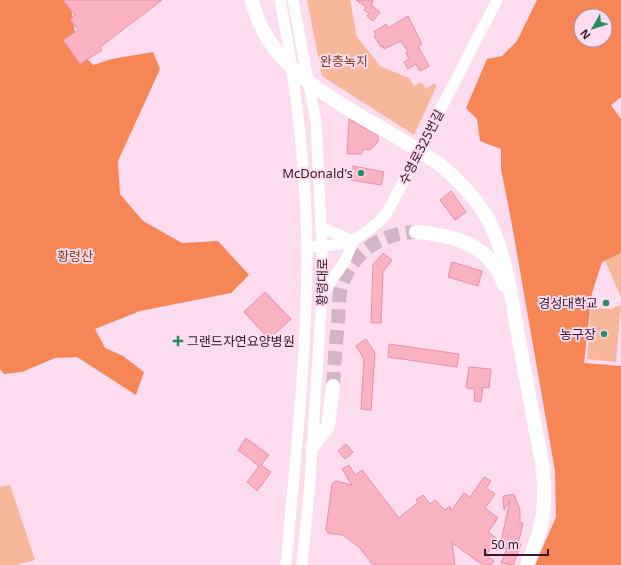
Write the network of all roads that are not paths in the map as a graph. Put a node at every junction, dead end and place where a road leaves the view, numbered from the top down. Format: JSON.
{"nodes":[{"id":1,"x":252,"y":0,"type":"edge"},
{"id":2,"x":280,"y":0,"type":"edge"},
{"id":3,"x":293,"y":0,"type":"edge"},
{"id":4,"x":497,"y":0,"type":"edge"},
{"id":5,"x":321,"y":227,"type":"junction"},
{"id":6,"x":416,"y":232,"type":"tunnel mouth"},
{"id":7,"x":353,"y":241,"type":"junction"},
{"id":8,"x":306,"y":247,"type":"junction"},
{"id":9,"x":322,"y":247,"type":"junction"},
{"id":10,"x":322,"y":294,"type":"junction"},
{"id":11,"x":333,"y":386,"type":"tunnel mouth"},
{"id":12,"x":530,"y":396,"type":"junction"},
{"id":13,"x":312,"y":447,"type":"junction"},
{"id":14,"x":286,"y":565,"type":"edge"},
{"id":15,"x":302,"y":565,"type":"edge"},
{"id":16,"x":527,"y":565,"type":"edge"}],
"edges":[{"from":1,"to":12,"type":"highway"},
{"from":2,"to":8,"type":"main road","name":"황령대로"},
{"from":3,"to":5,"type":"main road","name":"황령대로"},
{"from":4,"to":7,"type":"main road","name":"수영로325번길"},
{"from":5,"to":7,"type":"main road"},
{"from":5,"to":9,"type":"main road","name":"황령대로"},
{"from":6,"to":12,"type":"highway"},
{"from":7,"to":9,"type":"main road","name":"수영로325번길"},
{"from":7,"to":10,"type":"main road"},
{"from":8,"to":9,"type":"main road","name":"수영로325번길"},
{"from":8,"to":14,"type":"main road","name":"황령대로"},
{"from":9,"to":10,"type":"main road","name":"황령대로"},
{"from":10,"to":13,"type":"main road","name":"황령대로"},
{"from":11,"to":13,"type":"highway"},
{"from":12,"to":16,"type":"highway"},
{"from":13,"to":15,"type":"main road","name":"황령대로"}]}
